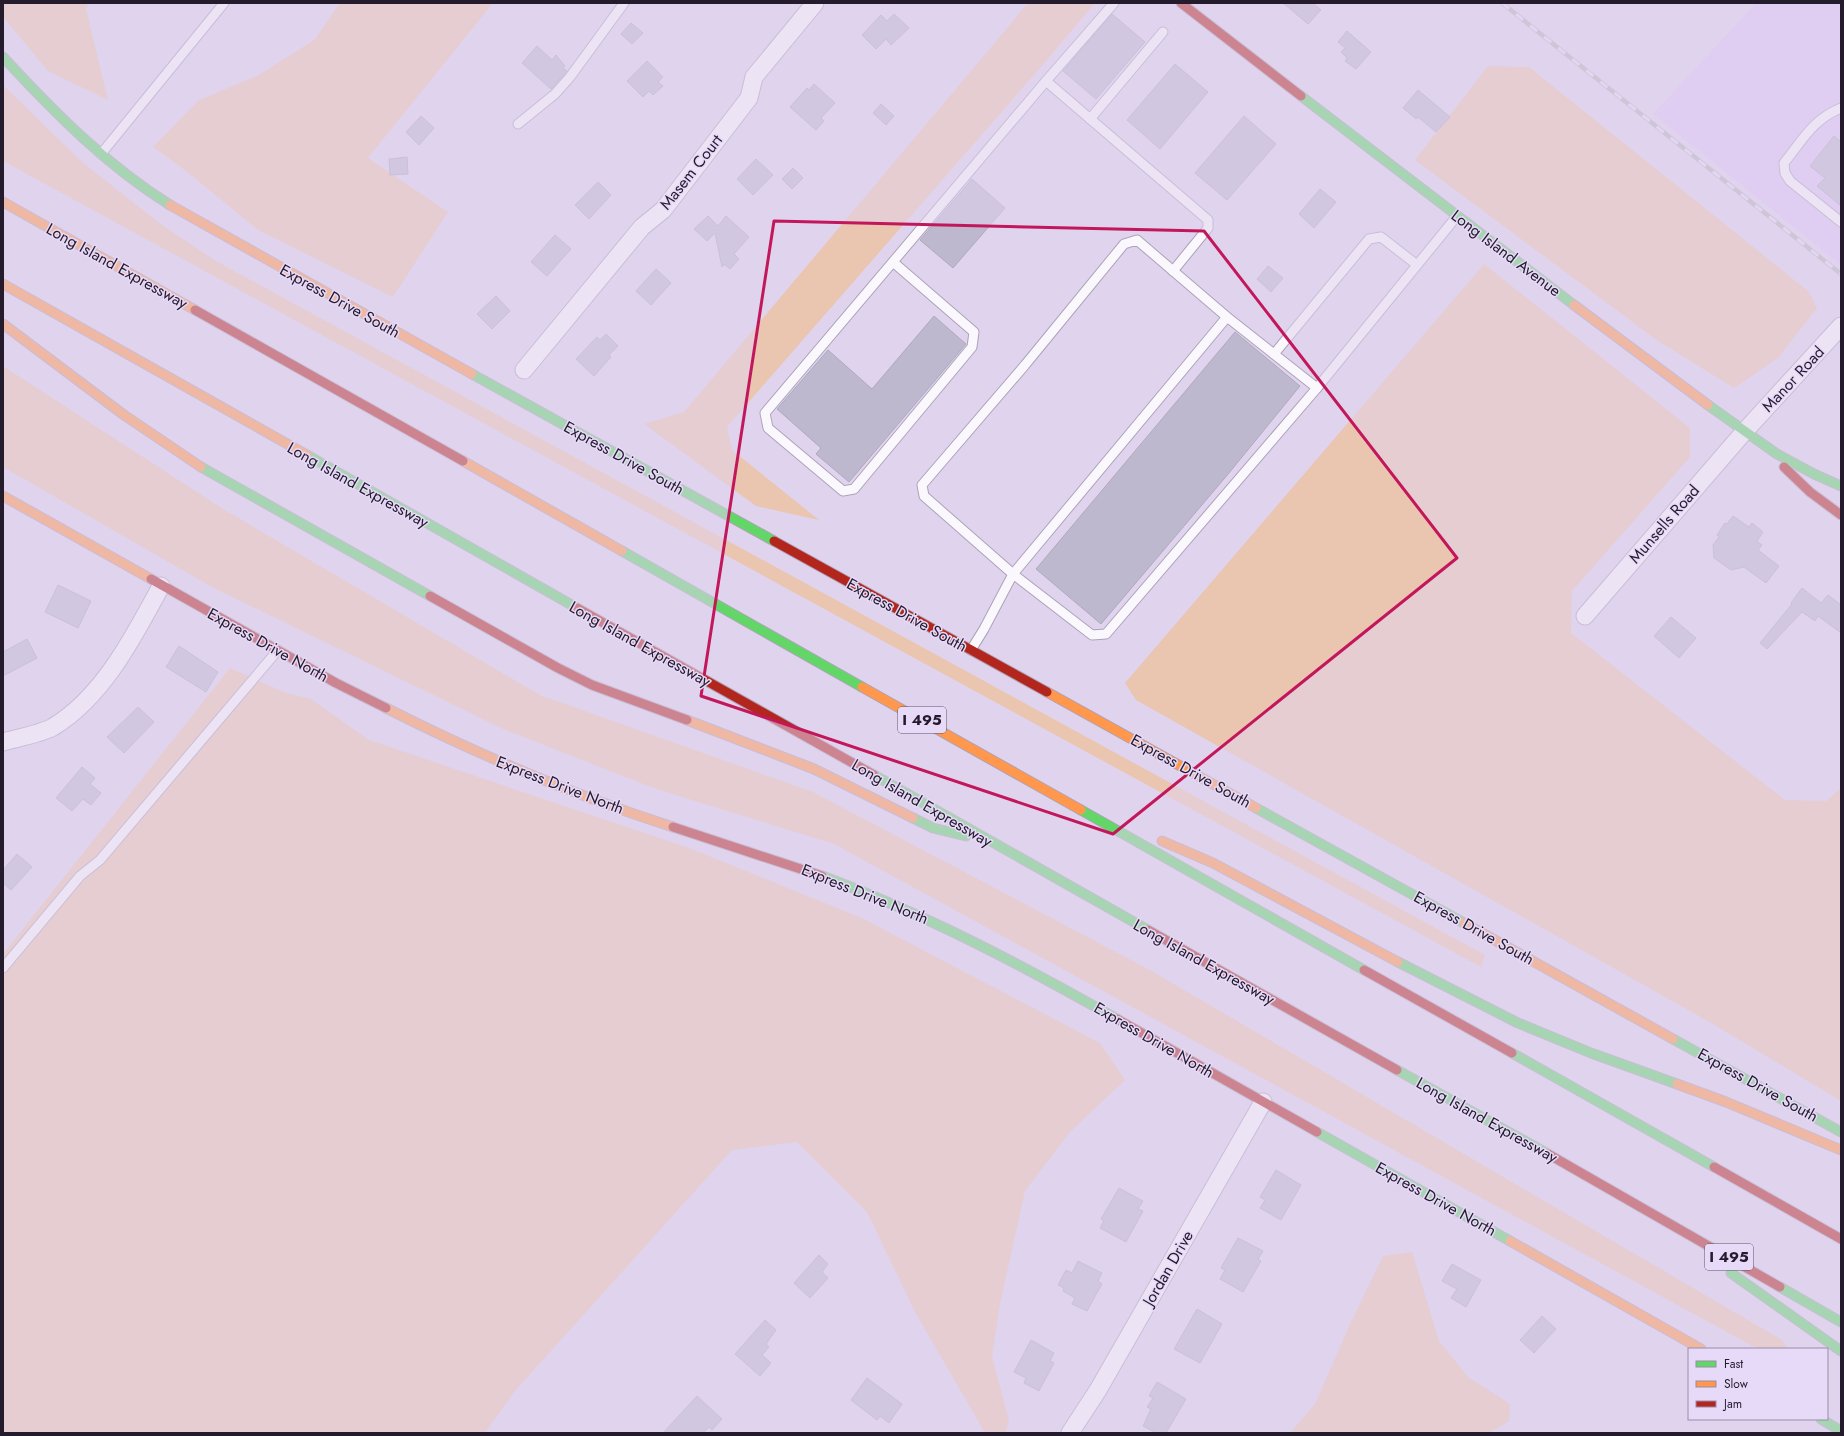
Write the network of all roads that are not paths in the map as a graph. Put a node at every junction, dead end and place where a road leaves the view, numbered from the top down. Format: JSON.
{"nodes":[{"id":1,"x":224,"y":3,"type":"edge"},
{"id":2,"x":624,"y":3,"type":"edge"},
{"id":3,"x":815,"y":3,"type":"edge"},
{"id":4,"x":1114,"y":3,"type":"edge"},
{"id":5,"x":1181,"y":3,"type":"edge"},
{"id":6,"x":1163,"y":32,"type":"dead end"},
{"id":7,"x":3,"y":57,"type":"edge"},
{"id":8,"x":1046,"y":81,"type":"junction"},
{"id":9,"x":1841,"y":108,"type":"edge"},
{"id":10,"x":1090,"y":120,"type":"junction"},
{"id":11,"x":518,"y":124,"type":"dead end"},
{"id":12,"x":101,"y":154,"type":"junction"},
{"id":13,"x":3,"y":202,"type":"edge"},
{"id":14,"x":1457,"y":216,"type":"junction"},
{"id":15,"x":1841,"y":222,"type":"edge"},
{"id":16,"x":893,"y":262,"type":"junction"},
{"id":17,"x":1417,"y":265,"type":"junction"},
{"id":18,"x":1173,"y":271,"type":"junction"},
{"id":19,"x":3,"y":284,"type":"edge"},
{"id":20,"x":1227,"y":317,"type":"junction"},
{"id":21,"x":3,"y":324,"type":"edge"},
{"id":22,"x":1841,"y":326,"type":"edge"},
{"id":23,"x":1274,"y":354,"type":"junction"},
{"id":24,"x":524,"y":370,"type":"dead end"},
{"id":25,"x":1317,"y":388,"type":"junction"},
{"id":26,"x":1744,"y":432,"type":"junction"},
{"id":27,"x":1841,"y":486,"type":"edge"},
{"id":28,"x":3,"y":496,"type":"edge"},
{"id":29,"x":1841,"y":515,"type":"edge"},
{"id":30,"x":1013,"y":574,"type":"junction"},
{"id":31,"x":161,"y":586,"type":"junction"},
{"id":32,"x":1585,"y":616,"type":"dead end"},
{"id":33,"x":278,"y":650,"type":"junction"},
{"id":34,"x":971,"y":650,"type":"junction"},
{"id":35,"x":3,"y":742,"type":"edge"},
{"id":36,"x":1056,"y":795,"type":"junction"},
{"id":37,"x":1134,"y":829,"type":"dead end"},
{"id":38,"x":1156,"y":838,"type":"dead end"},
{"id":39,"x":992,"y":843,"type":"junction"},
{"id":40,"x":3,"y":968,"type":"edge"},
{"id":41,"x":1263,"y":1102,"type":"junction"},
{"id":42,"x":1841,"y":1132,"type":"edge"},
{"id":43,"x":1841,"y":1150,"type":"edge"},
{"id":44,"x":1616,"y":1193,"type":"junction"},
{"id":45,"x":1841,"y":1239,"type":"edge"},
{"id":46,"x":1705,"y":1255,"type":"dead end"},
{"id":47,"x":1724,"y":1268,"type":"dead end"},
{"id":48,"x":1841,"y":1322,"type":"edge"},
{"id":49,"x":1699,"y":1348,"type":"edge"},
{"id":50,"x":1841,"y":1352,"type":"edge"},
{"id":51,"x":1823,"y":1420,"type":"edge"},
{"id":52,"x":1841,"y":1431,"type":"edge"},
{"id":53,"x":1070,"y":1433,"type":"edge"}],
"edges":[{"from":1,"to":12,"type":"lane"},
{"from":2,"to":11,"type":"lane"},
{"from":3,"to":24,"type":"street","name":"Masem Court"},
{"from":4,"to":8,"type":"lane"},
{"from":5,"to":14,"type":"main road","name":"Long Island Avenue"},
{"from":6,"to":10,"type":"lane"},
{"from":7,"to":12,"type":"main road","name":"Express Drive South"},
{"from":8,"to":10,"type":"lane"},
{"from":8,"to":16,"type":"lane"},
{"from":9,"to":15,"type":"lane"},
{"from":10,"to":18,"type":"lane"},
{"from":12,"to":34,"type":"main road","name":"Express Drive South"},
{"from":13,"to":36,"type":"main road","name":"Long Island Expressway","number":"I 495"},
{"from":14,"to":17,"type":"lane"},
{"from":14,"to":26,"type":"main road","name":"Long Island Avenue"},
{"from":16,"to":16,"type":"lane"},
{"from":17,"to":23,"type":"lane"},
{"from":17,"to":25,"type":"lane"},
{"from":18,"to":20,"type":"lane"},
{"from":18,"to":30,"type":"lane"},
{"from":19,"to":39,"type":"main road","name":"Long Island Expressway","number":"I 495"},
{"from":20,"to":23,"type":"lane"},
{"from":20,"to":30,"type":"lane"},
{"from":21,"to":39,"type":"main road"},
{"from":22,"to":26,"type":"street","name":"Manor Road"},
{"from":23,"to":25,"type":"lane"},
{"from":25,"to":30,"type":"lane"},
{"from":26,"to":27,"type":"main road","name":"Long Island Avenue"},
{"from":26,"to":29,"type":"main road"},
{"from":26,"to":32,"type":"street","name":"Munsells Road"},
{"from":28,"to":31,"type":"main road","name":"Express Drive North"},
{"from":30,"to":34,"type":"lane"},
{"from":31,"to":33,"type":"main road","name":"Express Drive North"},
{"from":31,"to":35,"type":"street"},
{"from":33,"to":40,"type":"lane"},
{"from":33,"to":41,"type":"main road","name":"Express Drive North"},
{"from":34,"to":42,"type":"main road","name":"Express Drive South"},
{"from":36,"to":37,"type":"main road"},
{"from":36,"to":45,"type":"main road","name":"Long Island Expressway","number":"I 495"},
{"from":38,"to":43,"type":"main road"},
{"from":39,"to":44,"type":"main road","name":"Long Island Expressway","number":"I 495"},
{"from":41,"to":49,"type":"main road","name":"Express Drive North"},
{"from":41,"to":53,"type":"street","name":"Jordan Drive"},
{"from":44,"to":46,"type":"main road"},
{"from":44,"to":48,"type":"main road","name":"Long Island Expressway","number":"I 495"},
{"from":47,"to":50,"type":"main road"},
{"from":51,"to":52,"type":"main road"}]}
